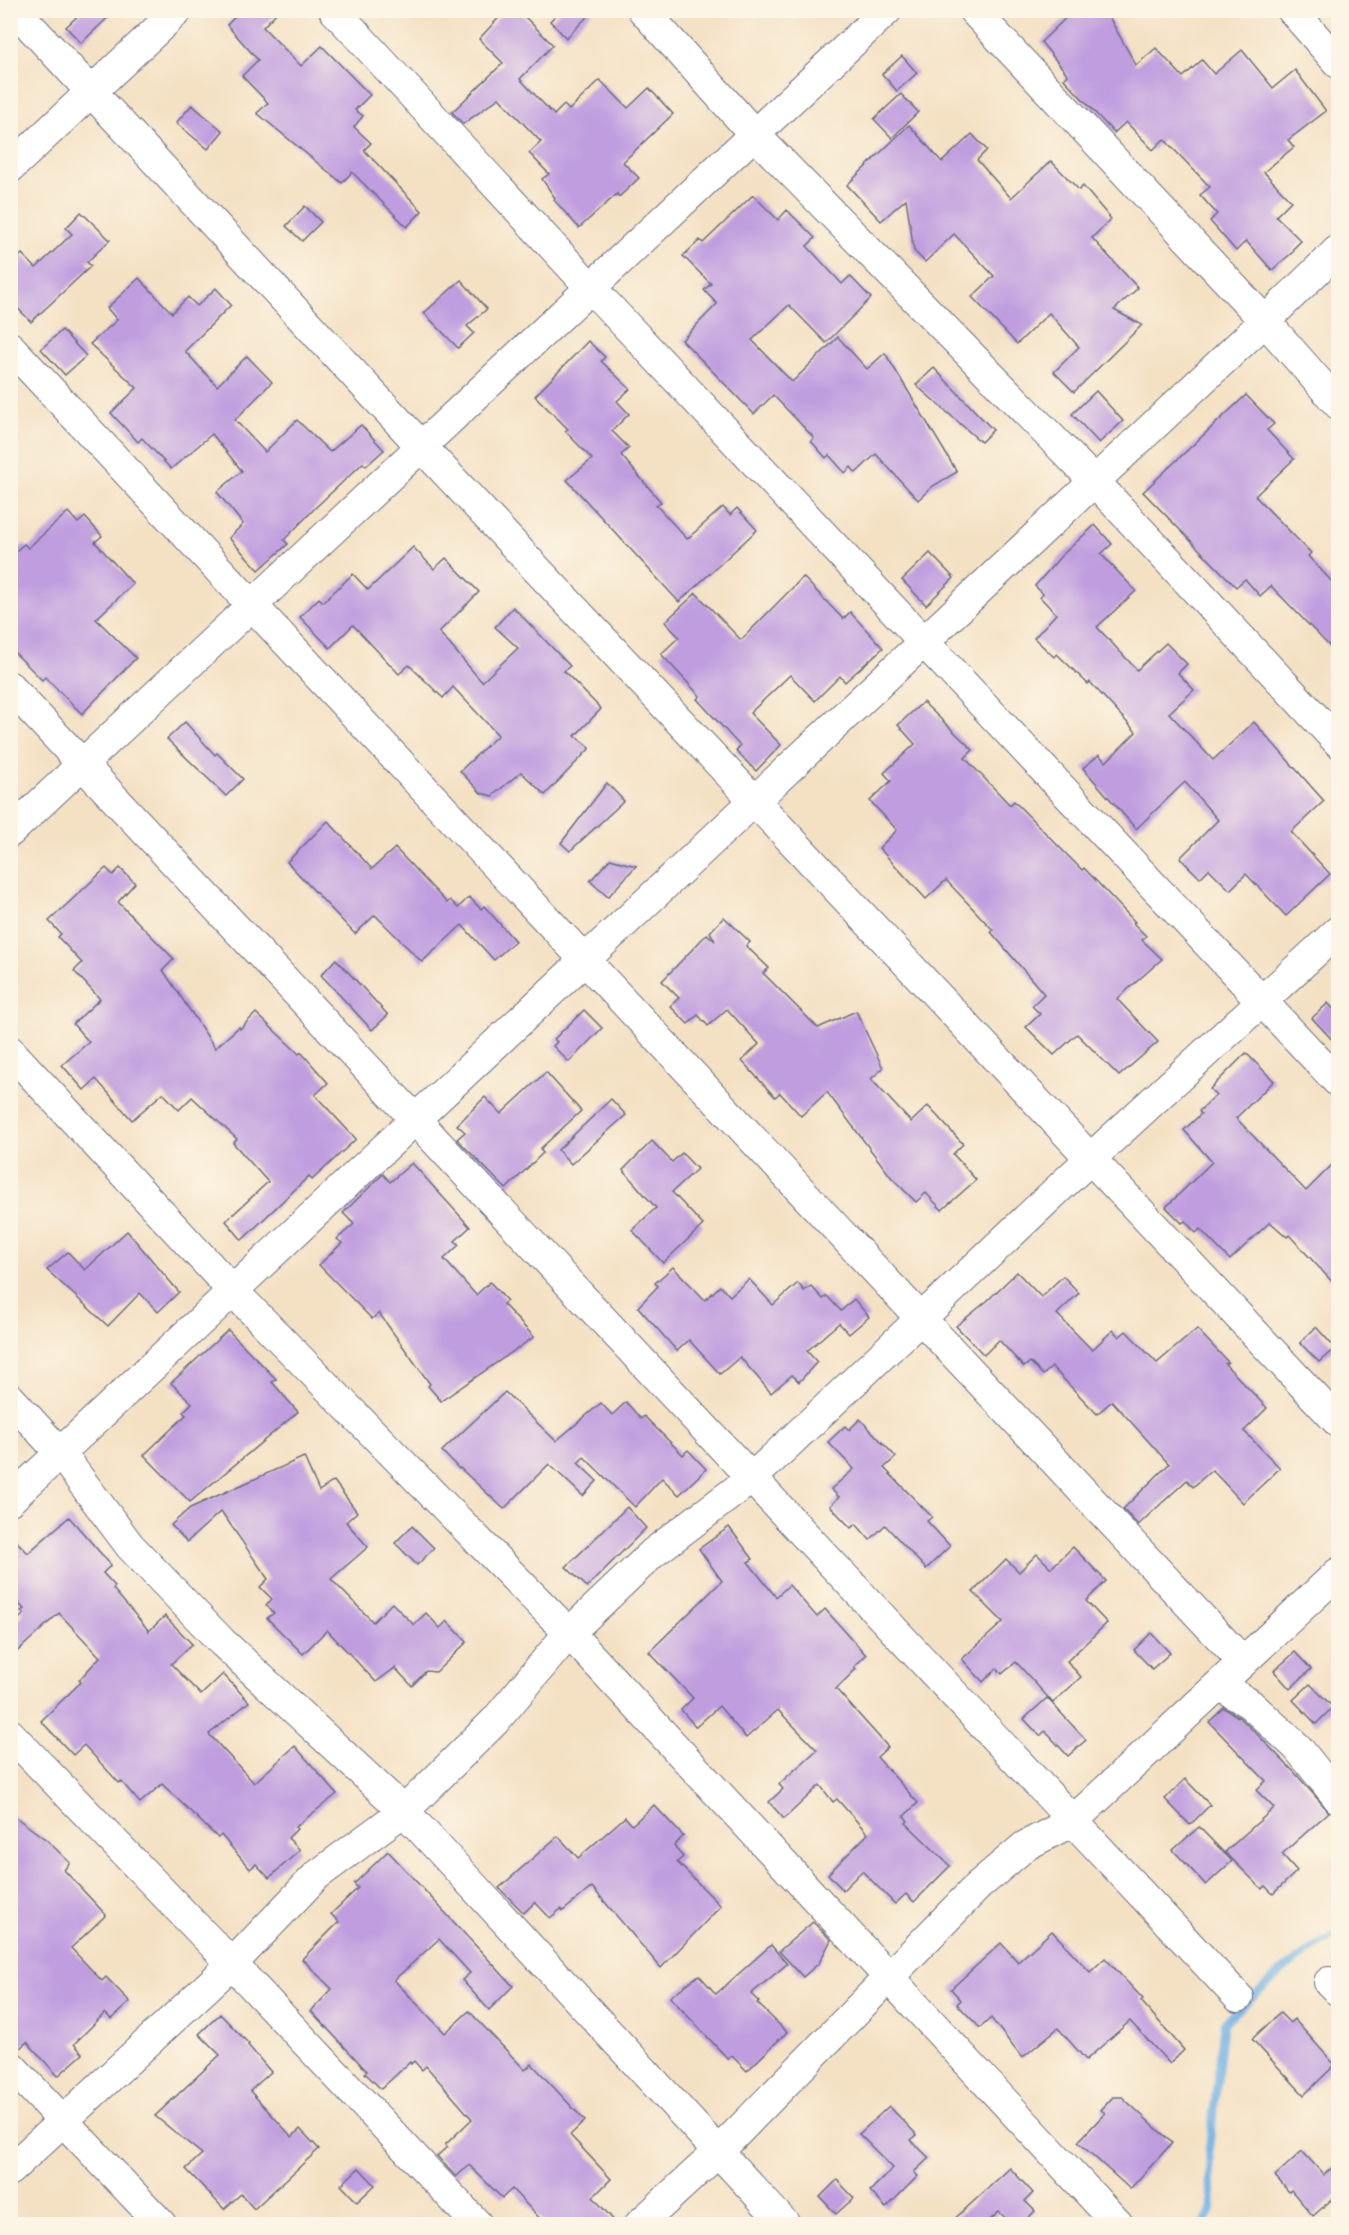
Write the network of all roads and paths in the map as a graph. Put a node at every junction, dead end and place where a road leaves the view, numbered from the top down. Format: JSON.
{"nodes":[{"id":1,"x":15,"y":10,"type":"edge"},
{"id":2,"x":178,"y":10,"type":"edge"},
{"id":3,"x":334,"y":10,"type":"edge"},
{"id":4,"x":643,"y":10,"type":"edge"},
{"id":5,"x":887,"y":10,"type":"edge"},
{"id":6,"x":973,"y":10,"type":"edge"},
{"id":7,"x":1292,"y":10,"type":"edge"},
{"id":8,"x":1338,"y":63,"type":"edge"},
{"id":9,"x":91,"y":92,"type":"junction"},
{"id":10,"x":755,"y":135,"type":"junction"},
{"id":11,"x":10,"y":168,"type":"edge"},
{"id":12,"x":1338,"y":250,"type":"edge"},
{"id":13,"x":591,"y":288,"type":"junction"},
{"id":14,"x":1265,"y":321,"type":"junction"},
{"id":15,"x":10,"y":347,"type":"edge"},
{"id":16,"x":1338,"y":404,"type":"edge"},
{"id":17,"x":422,"y":447,"type":"junction"},
{"id":18,"x":1094,"y":481,"type":"junction"},
{"id":19,"x":252,"y":606,"type":"junction"},
{"id":20,"x":925,"y":640,"type":"junction"},
{"id":21,"x":10,"y":687,"type":"edge"},
{"id":22,"x":1338,"y":742,"type":"edge"},
{"id":23,"x":83,"y":764,"type":"junction"},
{"id":24,"x":755,"y":800,"type":"junction"},
{"id":25,"x":10,"y":832,"type":"edge"},
{"id":26,"x":1338,"y":931,"type":"edge"},
{"id":27,"x":584,"y":959,"type":"junction"},
{"id":28,"x":1263,"y":1001,"type":"junction"},
{"id":29,"x":10,"y":1051,"type":"edge"},
{"id":30,"x":1338,"y":1082,"type":"edge"},
{"id":31,"x":415,"y":1118,"type":"junction"},
{"id":32,"x":1091,"y":1158,"type":"junction"},
{"id":33,"x":232,"y":1290,"type":"junction"},
{"id":34,"x":922,"y":1320,"type":"junction"},
{"id":35,"x":10,"y":1398,"type":"edge"},
{"id":36,"x":1338,"y":1422,"type":"edge"},
{"id":37,"x":61,"y":1454,"type":"junction"},
{"id":38,"x":752,"y":1478,"type":"junction"},
{"id":39,"x":10,"y":1500,"type":"edge"},
{"id":40,"x":1338,"y":1573,"type":"edge"},
{"id":41,"x":569,"y":1633,"type":"junction"},
{"id":42,"x":1243,"y":1662,"type":"junction"},
{"id":43,"x":1219,"y":1685,"type":"junction"},
{"id":44,"x":10,"y":1734,"type":"edge"},
{"id":45,"x":1338,"y":1798,"type":"edge"},
{"id":46,"x":404,"y":1811,"type":"junction"},
{"id":47,"x":1073,"y":1821,"type":"junction"},
{"id":48,"x":232,"y":1964,"type":"junction"},
{"id":49,"x":888,"y":1978,"type":"junction"},
{"id":50,"x":1239,"y":1997,"type":"dead end"},
{"id":51,"x":10,"y":2065,"type":"edge"},
{"id":52,"x":64,"y":2121,"type":"junction"},
{"id":53,"x":718,"y":2152,"type":"junction"},
{"id":54,"x":10,"y":2170,"type":"edge"},
{"id":55,"x":161,"y":2224,"type":"edge"},
{"id":56,"x":477,"y":2224,"type":"edge"},
{"id":57,"x":640,"y":2224,"type":"edge"},
{"id":58,"x":785,"y":2224,"type":"edge"},
{"id":59,"x":1118,"y":2224,"type":"edge"}],
"edges":[{"from":1,"to":9,"type":"street"},
{"from":2,"to":9,"type":"street"},
{"from":3,"to":13,"type":"street"},
{"from":4,"to":10,"type":"street"},
{"from":5,"to":10,"type":"street"},
{"from":6,"to":14,"type":"street"},
{"from":7,"to":8,"type":"street"},
{"from":9,"to":11,"type":"street"},
{"from":9,"to":17,"type":"street"},
{"from":10,"to":13,"type":"street"},
{"from":10,"to":18,"type":"street"},
{"from":12,"to":14,"type":"street"},
{"from":13,"to":17,"type":"street"},
{"from":13,"to":20,"type":"street"},
{"from":14,"to":16,"type":"street"},
{"from":14,"to":18,"type":"street"},
{"from":15,"to":19,"type":"street"},
{"from":17,"to":19,"type":"street"},
{"from":17,"to":24,"type":"street"},
{"from":18,"to":20,"type":"street"},
{"from":18,"to":22,"type":"street"},
{"from":19,"to":23,"type":"street"},
{"from":19,"to":27,"type":"street"},
{"from":20,"to":24,"type":"street"},
{"from":20,"to":28,"type":"street"},
{"from":21,"to":23,"type":"street"},
{"from":23,"to":25,"type":"street"},
{"from":23,"to":31,"type":"street"},
{"from":24,"to":27,"type":"street"},
{"from":24,"to":32,"type":"street"},
{"from":26,"to":28,"type":"street"},
{"from":27,"to":31,"type":"street"},
{"from":27,"to":34,"type":"street"},
{"from":28,"to":30,"type":"street"},
{"from":28,"to":32,"type":"street"},
{"from":29,"to":33,"type":"street"},
{"from":31,"to":33,"type":"street"},
{"from":31,"to":38,"type":"street"},
{"from":32,"to":34,"type":"street"},
{"from":32,"to":36,"type":"street"},
{"from":33,"to":37,"type":"street"},
{"from":33,"to":41,"type":"street"},
{"from":34,"to":38,"type":"street"},
{"from":34,"to":42,"type":"street"},
{"from":35,"to":37,"type":"street"},
{"from":37,"to":39,"type":"street"},
{"from":37,"to":46,"type":"street"},
{"from":38,"to":41,"type":"street"},
{"from":38,"to":47,"type":"street"},
{"from":40,"to":42,"type":"street"},
{"from":41,"to":46,"type":"street"},
{"from":41,"to":49,"type":"street"},
{"from":42,"to":43,"type":"street"},
{"from":43,"to":45,"type":"street"},
{"from":43,"to":47,"type":"street"},
{"from":44,"to":48,"type":"street"},
{"from":46,"to":48,"type":"street"},
{"from":46,"to":53,"type":"street"},
{"from":47,"to":49,"type":"street"},
{"from":47,"to":50,"type":"street"},
{"from":48,"to":52,"type":"street"},
{"from":48,"to":56,"type":"street"},
{"from":49,"to":53,"type":"street"},
{"from":49,"to":59,"type":"street"},
{"from":51,"to":52,"type":"street"},
{"from":52,"to":54,"type":"street"},
{"from":52,"to":55,"type":"street"},
{"from":53,"to":57,"type":"street"},
{"from":53,"to":58,"type":"street"}]}
